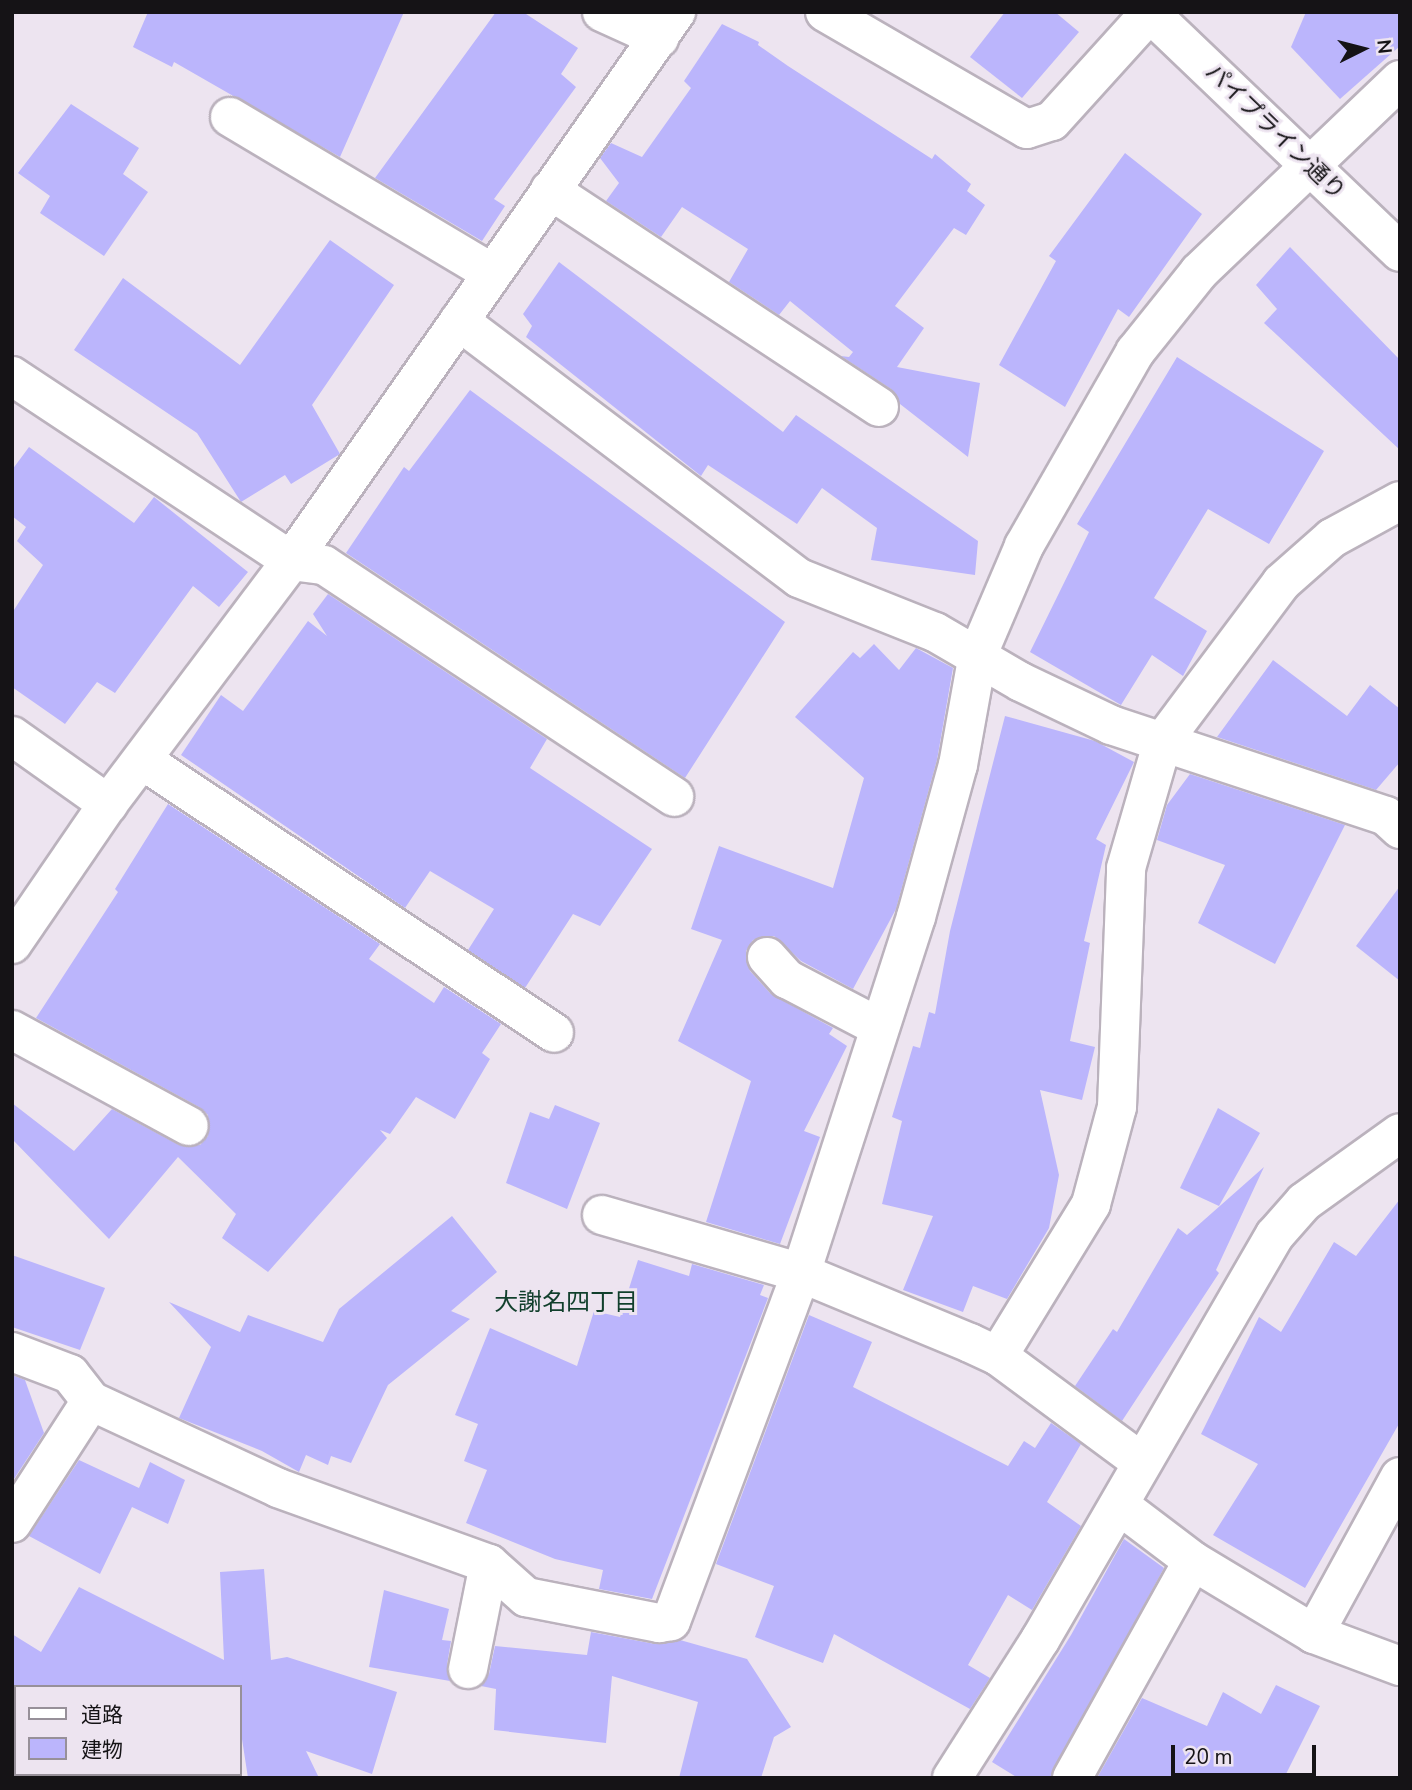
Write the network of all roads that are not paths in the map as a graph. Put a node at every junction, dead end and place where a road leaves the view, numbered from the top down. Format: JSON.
{"nodes":[{"id":1,"x":602,"y":12,"type":"edge"},
{"id":2,"x":825,"y":12,"type":"edge"},
{"id":3,"x":1150,"y":13,"type":"edge"},
{"id":4,"x":668,"y":25,"type":"edge"},
{"id":5,"x":1400,"y":80,"type":"edge"},
{"id":6,"x":230,"y":117,"type":"dead end"},
{"id":7,"x":1310,"y":166,"type":"junction"},
{"id":8,"x":550,"y":190,"type":"junction"},
{"id":9,"x":1400,"y":252,"type":"edge"},
{"id":10,"x":492,"y":273,"type":"junction"},
{"id":11,"x":459,"y":321,"type":"junction"},
{"id":12,"x":12,"y":376,"type":"edge"},
{"id":13,"x":879,"y":407,"type":"dead end"},
{"id":14,"x":1400,"y":501,"type":"edge"},
{"id":15,"x":291,"y":561,"type":"junction"},
{"id":16,"x":978,"y":654,"type":"junction"},
{"id":17,"x":12,"y":736,"type":"edge"},
{"id":18,"x":1163,"y":741,"type":"junction"},
{"id":19,"x":142,"y":760,"type":"junction"},
{"id":20,"x":674,"y":797,"type":"dead end"},
{"id":21,"x":108,"y":804,"type":"junction"},
{"id":22,"x":1395,"y":816,"type":"edge"},
{"id":23,"x":12,"y":944,"type":"edge"},
{"id":24,"x":767,"y":957,"type":"dead end"},
{"id":25,"x":877,"y":1026,"type":"junction"},
{"id":26,"x":12,"y":1030,"type":"edge"},
{"id":27,"x":554,"y":1034,"type":"dead end"},
{"id":28,"x":189,"y":1126,"type":"dead end"},
{"id":29,"x":1400,"y":1133,"type":"edge"},
{"id":30,"x":602,"y":1214,"type":"dead end"},
{"id":31,"x":801,"y":1273,"type":"junction"},
{"id":32,"x":12,"y":1352,"type":"edge"},
{"id":33,"x":998,"y":1356,"type":"junction"},
{"id":34,"x":91,"y":1401,"type":"junction"},
{"id":35,"x":1140,"y":1461,"type":"junction"},
{"id":36,"x":1400,"y":1477,"type":"edge"},
{"id":37,"x":1119,"y":1505,"type":"junction"},
{"id":38,"x":1390,"y":1517,"type":"edge"},
{"id":39,"x":12,"y":1523,"type":"edge"},
{"id":40,"x":1193,"y":1561,"type":"junction"},
{"id":41,"x":489,"y":1563,"type":"junction"},
{"id":42,"x":1314,"y":1634,"type":"junction"},
{"id":43,"x":1400,"y":1666,"type":"edge"},
{"id":44,"x":468,"y":1669,"type":"dead end"},
{"id":45,"x":953,"y":1778,"type":"edge"},
{"id":46,"x":1072,"y":1778,"type":"edge"}],
"edges":[{"from":1,"to":4,"type":"street"},
{"from":2,"to":3,"type":"street"},
{"from":3,"to":7,"type":"street","name":"パイプライン通り"},
{"from":4,"to":8,"type":"street"},
{"from":5,"to":7,"type":"street"},
{"from":6,"to":10,"type":"street"},
{"from":7,"to":9,"type":"street","name":"パイプライン通り"},
{"from":7,"to":16,"type":"street"},
{"from":8,"to":10,"type":"street"},
{"from":8,"to":13,"type":"street"},
{"from":10,"to":11,"type":"street"},
{"from":11,"to":15,"type":"street"},
{"from":11,"to":16,"type":"street"},
{"from":12,"to":15,"type":"street"},
{"from":14,"to":18,"type":"street"},
{"from":15,"to":19,"type":"street"},
{"from":15,"to":20,"type":"street"},
{"from":16,"to":18,"type":"street"},
{"from":16,"to":25,"type":"street"},
{"from":17,"to":21,"type":"street"},
{"from":18,"to":22,"type":"street"},
{"from":18,"to":33,"type":"street"},
{"from":19,"to":21,"type":"street"},
{"from":19,"to":27,"type":"street"},
{"from":21,"to":23,"type":"street"},
{"from":24,"to":25,"type":"street"},
{"from":25,"to":31,"type":"street"},
{"from":26,"to":28,"type":"street"},
{"from":29,"to":35,"type":"street"},
{"from":30,"to":31,"type":"street"},
{"from":31,"to":33,"type":"street"},
{"from":31,"to":41,"type":"street"},
{"from":32,"to":34,"type":"street"},
{"from":33,"to":35,"type":"street"},
{"from":34,"to":39,"type":"street"},
{"from":34,"to":41,"type":"street"},
{"from":35,"to":37,"type":"street"},
{"from":36,"to":38,"type":"street"},
{"from":37,"to":40,"type":"street"},
{"from":37,"to":45,"type":"street"},
{"from":38,"to":42,"type":"street"},
{"from":40,"to":42,"type":"street"},
{"from":40,"to":46,"type":"street"},
{"from":41,"to":44,"type":"street"},
{"from":42,"to":43,"type":"street"}]}
